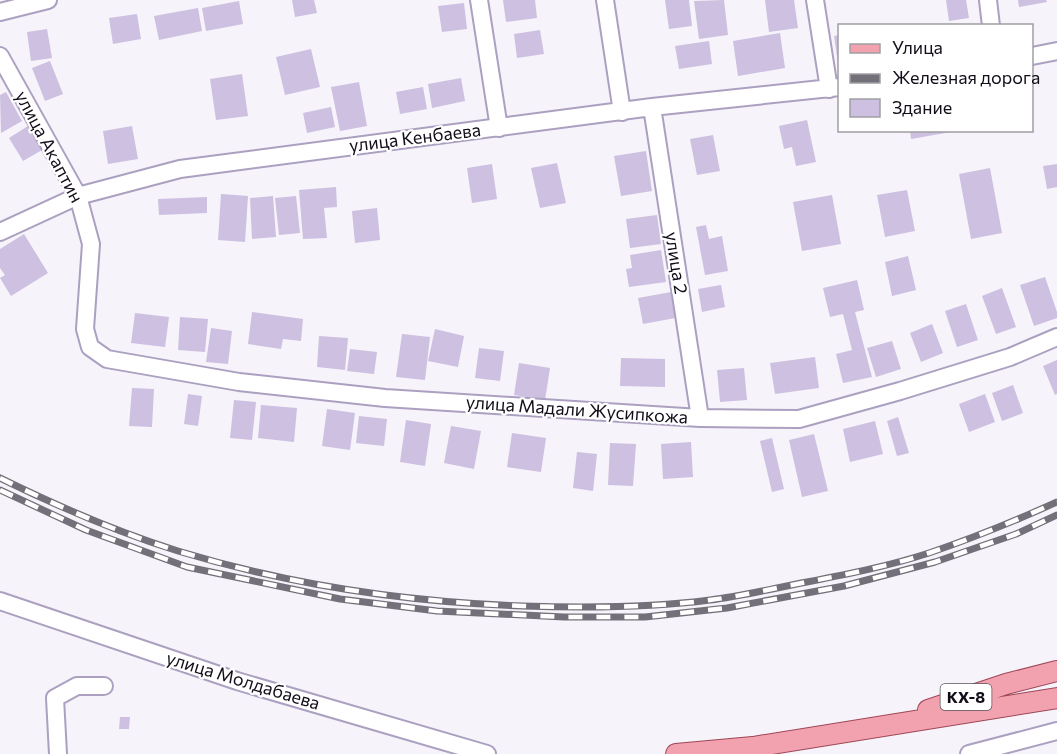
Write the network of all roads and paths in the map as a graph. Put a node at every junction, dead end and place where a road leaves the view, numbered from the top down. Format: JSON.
{"nodes":[{"id":1,"x":48,"y":0,"type":"edge"},
{"id":2,"x":479,"y":0,"type":"edge"},
{"id":3,"x":605,"y":0,"type":"edge"},
{"id":4,"x":815,"y":0,"type":"edge"},
{"id":5,"x":988,"y":0,"type":"edge"},
{"id":6,"x":0,"y":12,"type":"edge"},
{"id":7,"x":991,"y":24,"type":"edge"},
{"id":8,"x":1057,"y":51,"type":"edge"},
{"id":9,"x":0,"y":56,"type":"edge"},
{"id":10,"x":1033,"y":56,"type":"edge"},
{"id":11,"x":834,"y":88,"type":"edge"},
{"id":12,"x":652,"y":107,"type":"junction"},
{"id":13,"x":622,"y":112,"type":"junction"},
{"id":14,"x":500,"y":128,"type":"junction"},
{"id":15,"x":78,"y":196,"type":"junction"},
{"id":16,"x":0,"y":232,"type":"edge"},
{"id":17,"x":1057,"y":337,"type":"edge"},
{"id":18,"x":90,"y":347,"type":"joint"},
{"id":19,"x":700,"y":418,"type":"junction"},
{"id":20,"x":0,"y":602,"type":"edge"},
{"id":21,"x":1057,"y":671,"type":"edge"},
{"id":22,"x":104,"y":686,"type":"dead end"},
{"id":23,"x":1057,"y":698,"type":"edge"},
{"id":24,"x":876,"y":727,"type":"junction"},
{"id":25,"x":1057,"y":731,"type":"edge"},
{"id":26,"x":58,"y":754,"type":"edge"},
{"id":27,"x":487,"y":754,"type":"edge"},
{"id":28,"x":676,"y":754,"type":"edge"},
{"id":29,"x":969,"y":754,"type":"edge"}],
"edges":[{"from":1,"to":6,"type":"street"},
{"from":2,"to":14,"type":"street"},
{"from":3,"to":13,"type":"street"},
{"from":4,"to":11,"type":"street"},
{"from":5,"to":7,"type":"street"},
{"from":8,"to":10,"type":"street"},
{"from":9,"to":15,"type":"street","name":"улица Акаптин"},
{"from":11,"to":12,"type":"street","name":"улица Кенбаева"},
{"from":12,"to":13,"type":"street","name":"улица Кенбаева"},
{"from":12,"to":19,"type":"street","name":"улица 2"},
{"from":13,"to":14,"type":"street","name":"улица Кенбаева"},
{"from":14,"to":15,"type":"street","name":"улица Кенбаева"},
{"from":15,"to":16,"type":"street","name":"улица Кенбаева"},
{"from":15,"to":18,"type":"street","name":"улица Акаптин"},
{"from":17,"to":19,"type":"street","name":"улица Мадали Жусипкожа"},
{"from":18,"to":19,"type":"street","name":"улица Мадали Жусипкожа"},
{"from":20,"to":27,"type":"street","name":"улица Молдабаева"},
{"from":21,"to":24,"type":"main road","number":"КХ-8"},
{"from":22,"to":26,"type":"street"},
{"from":23,"to":24,"type":"main road","number":"КХ-8"},
{"from":24,"to":28,"type":"main road","number":"КХ-8"},
{"from":25,"to":29,"type":"street"}]}
